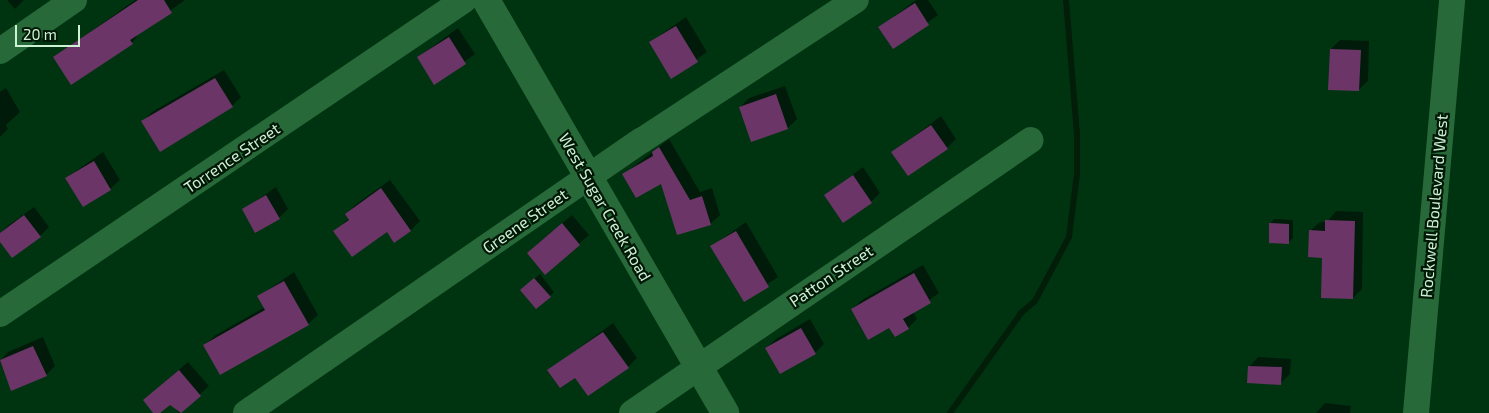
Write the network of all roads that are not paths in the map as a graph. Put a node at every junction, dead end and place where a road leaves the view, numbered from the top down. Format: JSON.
{"nodes":[{"id":1,"x":74,"y":0,"type":"edge"},
{"id":2,"x":464,"y":0,"type":"edge"},
{"id":3,"x":486,"y":0,"type":"edge"},
{"id":4,"x":856,"y":0,"type":"edge"},
{"id":5,"x":1452,"y":0,"type":"edge"},
{"id":6,"x":0,"y":51,"type":"edge"},
{"id":7,"x":1030,"y":140,"type":"dead end"},
{"id":8,"x":588,"y":177,"type":"junction"},
{"id":9,"x":0,"y":314,"type":"edge"},
{"id":10,"x":698,"y":368,"type":"junction"},
{"id":11,"x":246,"y":413,"type":"edge"},
{"id":12,"x":632,"y":413,"type":"edge"},
{"id":13,"x":725,"y":413,"type":"edge"},
{"id":14,"x":1416,"y":413,"type":"edge"}],
"edges":[{"from":1,"to":6,"type":"street"},
{"from":2,"to":9,"type":"street","name":"Torrence Street"},
{"from":3,"to":8,"type":"main road","name":"West Sugar Creek Road"},
{"from":4,"to":8,"type":"street","name":"Greene Street"},
{"from":5,"to":14,"type":"street","name":"Rockwell Boulevard West"},
{"from":7,"to":10,"type":"street","name":"Patton Street"},
{"from":8,"to":10,"type":"main road","name":"West Sugar Creek Road"},
{"from":8,"to":11,"type":"street","name":"Greene Street"},
{"from":10,"to":12,"type":"street","name":"Patton Street"},
{"from":10,"to":13,"type":"main road","name":"West Sugar Creek Road"}]}
